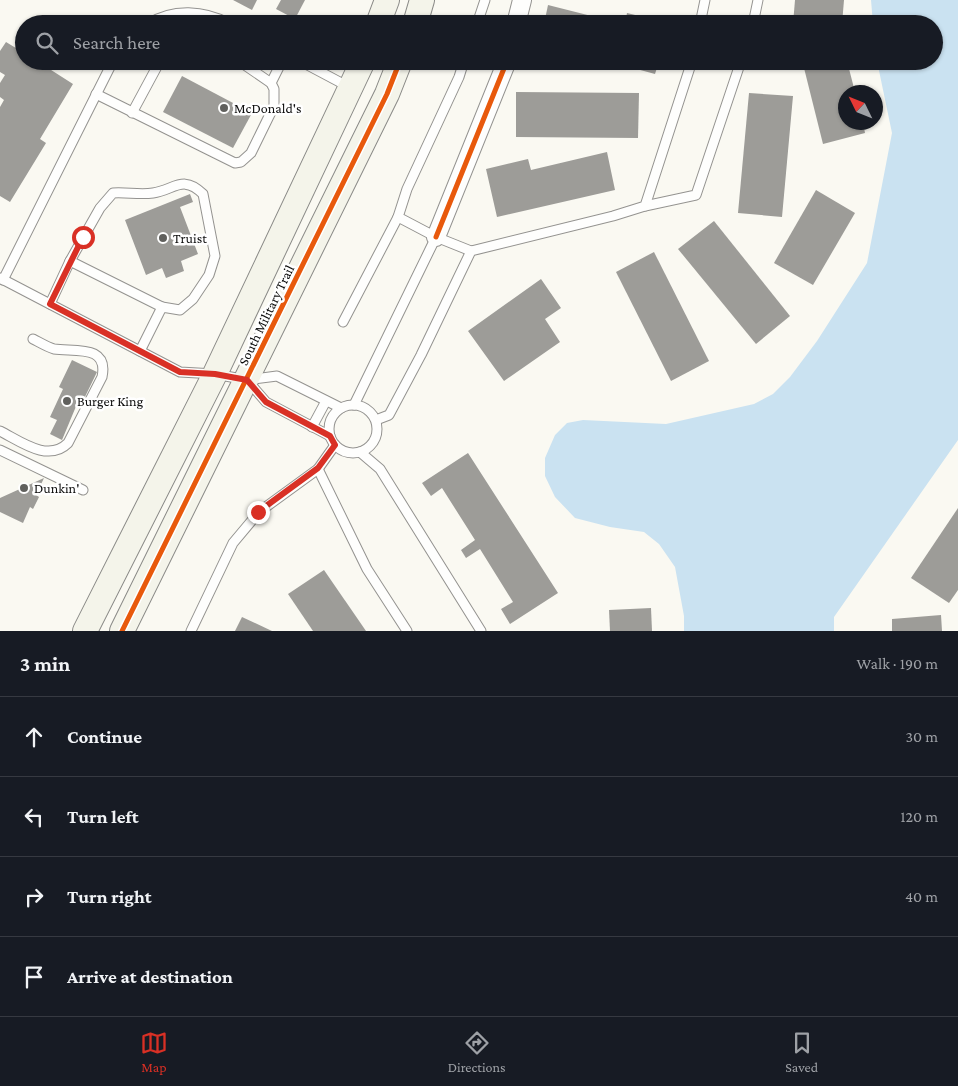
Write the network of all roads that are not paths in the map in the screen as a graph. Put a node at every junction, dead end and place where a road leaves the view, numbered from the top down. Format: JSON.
{"nodes":[{"id":1,"x":387,"y":0,"type":"edge"},
{"id":2,"x":422,"y":0,"type":"edge"},
{"id":3,"x":485,"y":0,"type":"edge"},
{"id":4,"x":522,"y":0,"type":"edge"},
{"id":5,"x":705,"y":0,"type":"edge"},
{"id":6,"x":758,"y":0,"type":"edge"},
{"id":7,"x":170,"y":15,"type":"edge"},
{"id":8,"x":209,"y":15,"type":"edge"},
{"id":9,"x":381,"y":15,"type":"edge"},
{"id":10,"x":417,"y":15,"type":"edge"},
{"id":11,"x":480,"y":15,"type":"edge"},
{"id":12,"x":518,"y":15,"type":"edge"},
{"id":13,"x":702,"y":15,"type":"edge"},
{"id":14,"x":756,"y":15,"type":"edge"},
{"id":15,"x":108,"y":70,"type":"edge"},
{"id":16,"x":155,"y":70,"type":"edge"},
{"id":17,"x":253,"y":70,"type":"edge"},
{"id":18,"x":277,"y":70,"type":"edge"},
{"id":19,"x":317,"y":70,"type":"edge"},
{"id":20,"x":358,"y":70,"type":"edge"},
{"id":21,"x":396,"y":70,"type":"edge"},
{"id":22,"x":461,"y":70,"type":"edge"},
{"id":23,"x":503,"y":70,"type":"edge"},
{"id":24,"x":689,"y":70,"type":"edge"},
{"id":25,"x":738,"y":70,"type":"edge"},
{"id":26,"x":271,"y":82,"type":"junction"},
{"id":27,"x":351,"y":88,"type":"junction"},
{"id":28,"x":96,"y":94,"type":"junction"},
{"id":29,"x":132,"y":112,"type":"junction"},
{"id":30,"x":645,"y":206,"type":"junction"},
{"id":31,"x":398,"y":217,"type":"junction"},
{"id":32,"x":436,"y":236,"type":"junction"},
{"id":33,"x":472,"y":251,"type":"junction"},
{"id":34,"x":70,"y":261,"type":"junction"},
{"id":35,"x":2,"y":279,"type":"edge"},
{"id":36,"x":50,"y":304,"type":"junction"},
{"id":37,"x":162,"y":307,"type":"junction"},
{"id":38,"x":343,"y":322,"type":"dead end"},
{"id":39,"x":32,"y":339,"type":"dead end"},
{"id":40,"x":140,"y":351,"type":"junction"},
{"id":41,"x":215,"y":374,"type":"junction"},
{"id":42,"x":247,"y":380,"type":"junction"},
{"id":43,"x":326,"y":401,"type":"junction"},
{"id":44,"x":354,"y":405,"type":"junction"},
{"id":45,"x":342,"y":408,"type":"junction"},
{"id":46,"x":376,"y":420,"type":"junction"},
{"id":47,"x":312,"y":427,"type":"junction"},
{"id":48,"x":0,"y":431,"type":"edge"},
{"id":49,"x":333,"y":440,"type":"junction"},
{"id":50,"x":0,"y":450,"type":"edge"},
{"id":51,"x":360,"y":452,"type":"junction"},
{"id":52,"x":318,"y":468,"type":"junction"},
{"id":53,"x":83,"y":490,"type":"dead end"},
{"id":54,"x":85,"y":631,"type":"edge"},
{"id":55,"x":122,"y":631,"type":"edge"},
{"id":56,"x":191,"y":631,"type":"edge"},
{"id":57,"x":407,"y":631,"type":"edge"},
{"id":58,"x":481,"y":631,"type":"edge"}],
"edges":[{"from":1,"to":9,"type":"street"},
{"from":2,"to":10,"type":"street"},
{"from":3,"to":11,"type":"lane"},
{"from":4,"to":12,"type":"street"},
{"from":5,"to":13,"type":"lane"},
{"from":6,"to":14,"type":"lane"},
{"from":7,"to":8,"type":"lane"},
{"from":15,"to":28,"type":"lane"},
{"from":16,"to":29,"type":"lane"},
{"from":17,"to":26,"type":"lane"},
{"from":18,"to":26,"type":"lane"},
{"from":19,"to":27,"type":"lane"},
{"from":20,"to":27,"type":"street","name":"South Military Trail"},
{"from":21,"to":42,"type":"street","name":"South Military Trail"},
{"from":22,"to":31,"type":"lane"},
{"from":23,"to":32,"type":"street"},
{"from":24,"to":30,"type":"lane"},
{"from":25,"to":30,"type":"lane"},
{"from":26,"to":29,"type":"lane"},
{"from":27,"to":41,"type":"street","name":"South Military Trail"},
{"from":28,"to":29,"type":"lane"},
{"from":28,"to":35,"type":"lane"},
{"from":30,"to":33,"type":"lane"},
{"from":31,"to":32,"type":"lane"},
{"from":31,"to":38,"type":"lane"},
{"from":32,"to":33,"type":"lane"},
{"from":32,"to":44,"type":"lane"},
{"from":33,"to":46,"type":"lane"},
{"from":34,"to":36,"type":"lane"},
{"from":34,"to":37,"type":"lane"},
{"from":34,"to":37,"type":"lane"},
{"from":35,"to":36,"type":"lane"},
{"from":36,"to":40,"type":"lane"},
{"from":37,"to":40,"type":"lane"},
{"from":39,"to":48,"type":"lane"},
{"from":40,"to":41,"type":"lane"},
{"from":41,"to":42,"type":"lane"},
{"from":41,"to":54,"type":"street","name":"South Military Trail"},
{"from":42,"to":43,"type":"lane"},
{"from":42,"to":47,"type":"lane"},
{"from":42,"to":55,"type":"street","name":"South Military Trail"},
{"from":43,"to":45,"type":"lane"},
{"from":43,"to":47,"type":"lane"},
{"from":44,"to":45,"type":"lane"},
{"from":44,"to":46,"type":"lane"},
{"from":45,"to":49,"type":"lane"},
{"from":46,"to":51,"type":"lane"},
{"from":47,"to":49,"type":"lane"},
{"from":49,"to":51,"type":"lane"},
{"from":49,"to":52,"type":"lane"},
{"from":50,"to":53,"type":"lane"},
{"from":51,"to":58,"type":"lane"},
{"from":52,"to":56,"type":"lane"},
{"from":52,"to":57,"type":"lane"}]}
